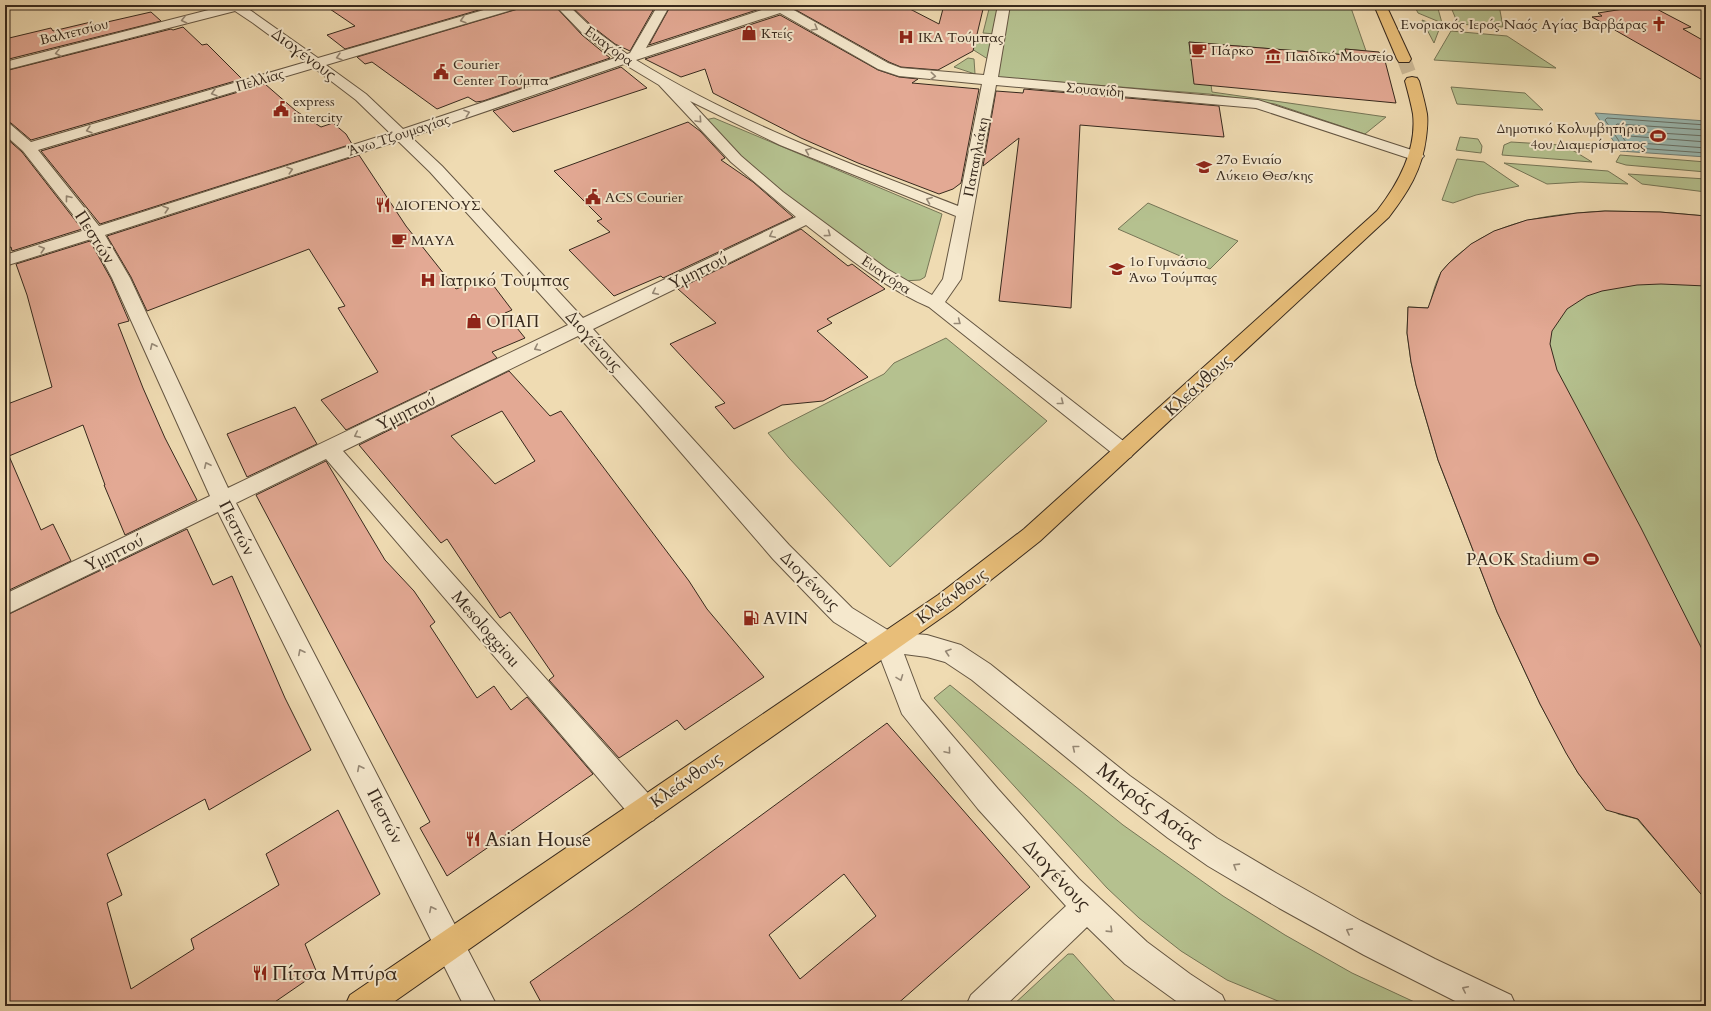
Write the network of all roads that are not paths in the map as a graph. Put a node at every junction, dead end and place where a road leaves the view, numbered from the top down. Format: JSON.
{"nodes":[{"id":1,"x":514,"y":5,"type":"edge"},
{"id":2,"x":560,"y":5,"type":"edge"},
{"id":3,"x":664,"y":5,"type":"edge"},
{"id":4,"x":1004,"y":5,"type":"edge"},
{"id":5,"x":1380,"y":5,"type":"edge"},
{"id":6,"x":238,"y":6,"type":"edge"},
{"id":7,"x":786,"y":7,"type":"edge"},
{"id":8,"x":630,"y":58,"type":"junction"},
{"id":9,"x":1404,"y":59,"type":"tunnel mouth"},
{"id":10,"x":317,"y":63,"type":"junction"},
{"id":11,"x":5,"y":66,"type":"edge"},
{"id":12,"x":991,"y":81,"type":"junction"},
{"id":13,"x":1412,"y":81,"type":"tunnel mouth"},
{"id":14,"x":663,"y":82,"type":"junction"},
{"id":15,"x":5,"y":127,"type":"edge"},
{"id":16,"x":401,"y":135,"type":"junction"},
{"id":17,"x":28,"y":148,"type":"junction"},
{"id":18,"x":1416,"y":156,"type":"junction"},
{"id":19,"x":966,"y":214,"type":"junction"},
{"id":20,"x":807,"y":218,"type":"junction"},
{"id":21,"x":95,"y":232,"type":"junction"},
{"id":22,"x":5,"y":261,"type":"edge"},
{"id":23,"x":935,"y":303,"type":"junction"},
{"id":24,"x":582,"y":327,"type":"junction"},
{"id":25,"x":329,"y":449,"type":"junction"},
{"id":26,"x":1124,"y":452,"type":"junction"},
{"id":27,"x":223,"y":500,"type":"junction"},
{"id":28,"x":5,"y":605,"type":"edge"},
{"id":29,"x":886,"y":642,"type":"junction"},
{"id":30,"x":644,"y":810,"type":"junction"},
{"id":31,"x":1087,"y":907,"type":"junction"},
{"id":32,"x":450,"y":944,"type":"junction"},
{"id":33,"x":361,"y":1006,"type":"edge"},
{"id":34,"x":481,"y":1006,"type":"edge"},
{"id":35,"x":982,"y":1006,"type":"edge"},
{"id":36,"x":1211,"y":1006,"type":"edge"},
{"id":37,"x":1500,"y":1006,"type":"edge"}],
"edges":[{"from":1,"to":10,"type":"street","name":"Πελλίας","one_way":true},
{"from":2,"to":8,"type":"street","name":"Ευαγόρα"},
{"from":3,"to":8,"type":"street"},
{"from":4,"to":12,"type":"street","name":"Παπαηλιάκη"},
{"from":5,"to":9,"type":"main road"},
{"from":6,"to":10,"type":"street","name":"Διογένους"},
{"from":6,"to":11,"type":"street","name":"Βαλτετσίου","one_way":true},
{"from":7,"to":8,"type":"street","name":"Άνω Τζουμαγίας"},
{"from":7,"to":12,"type":"street","name":"Σουανίδη","one_way":true},
{"from":8,"to":14,"type":"street","name":"Ευαγόρα"},
{"from":16,"to":8,"type":"street","name":"Άνω Τζουμαγίας","one_way":true},
{"from":10,"to":16,"type":"street","name":"Διογένους"},
{"from":10,"to":17,"type":"street","name":"Πελλίας","one_way":true},
{"from":12,"to":18,"type":"street","name":"Σουανίδη"},
{"from":12,"to":19,"type":"street","name":"Παπαηλιάκη"},
{"from":13,"to":18,"type":"main road","name":"Κλεάνθους"},
{"from":19,"to":14,"type":"street","name":"Ευαγόρα","one_way":true},
{"from":14,"to":20,"type":"street","name":"Ευαγόρα","one_way":true},
{"from":15,"to":17,"type":"street","name":"Πεστών"},
{"from":21,"to":16,"type":"street","name":"Άνω Τζουμαγίας","one_way":true},
{"from":16,"to":24,"type":"street","name":"Διογένους"},
{"from":21,"to":17,"type":"street","name":"Πεστών","one_way":true},
{"from":18,"to":26,"type":"main road","name":"Κλεάνθους"},
{"from":19,"to":23,"type":"street","name":"Παπαηλιάκη"},
{"from":20,"to":23,"type":"street","name":"Ευαγόρα","one_way":true},
{"from":20,"to":24,"type":"street","name":"Υμηττού","one_way":true},
{"from":22,"to":21,"type":"street","name":"Άνω Τζουμαγίας","one_way":true},
{"from":27,"to":21,"type":"street","name":"Πεστών","one_way":true},
{"from":23,"to":26,"type":"street","name":"Ευαγόρα","one_way":true},
{"from":24,"to":25,"type":"street","name":"Υμηττού","one_way":true},
{"from":24,"to":29,"type":"street","name":"Διογένους"},
{"from":25,"to":27,"type":"street","name":"Υμηττού"},
{"from":25,"to":30,"type":"street","name":"Mesologgiou"},
{"from":26,"to":29,"type":"main road","name":"Κλεάνθους"},
{"from":27,"to":28,"type":"street","name":"Υμηττού"},
{"from":32,"to":27,"type":"street","name":"Πεστών","one_way":true},
{"from":29,"to":30,"type":"main road","name":"Κλεάνθους"},
{"from":29,"to":31,"type":"street","name":"Διογένους","one_way":true},
{"from":37,"to":29,"type":"street","name":"Μικράς Ασίας","one_way":true},
{"from":30,"to":32,"type":"main road","name":"Κλεάνθους"},
{"from":31,"to":35,"type":"street"},
{"from":31,"to":36,"type":"street","name":"Διογένους","one_way":true},
{"from":32,"to":33,"type":"main road","name":"Κλεάνθους"},
{"from":32,"to":34,"type":"street","name":"Πεστών"}]}
